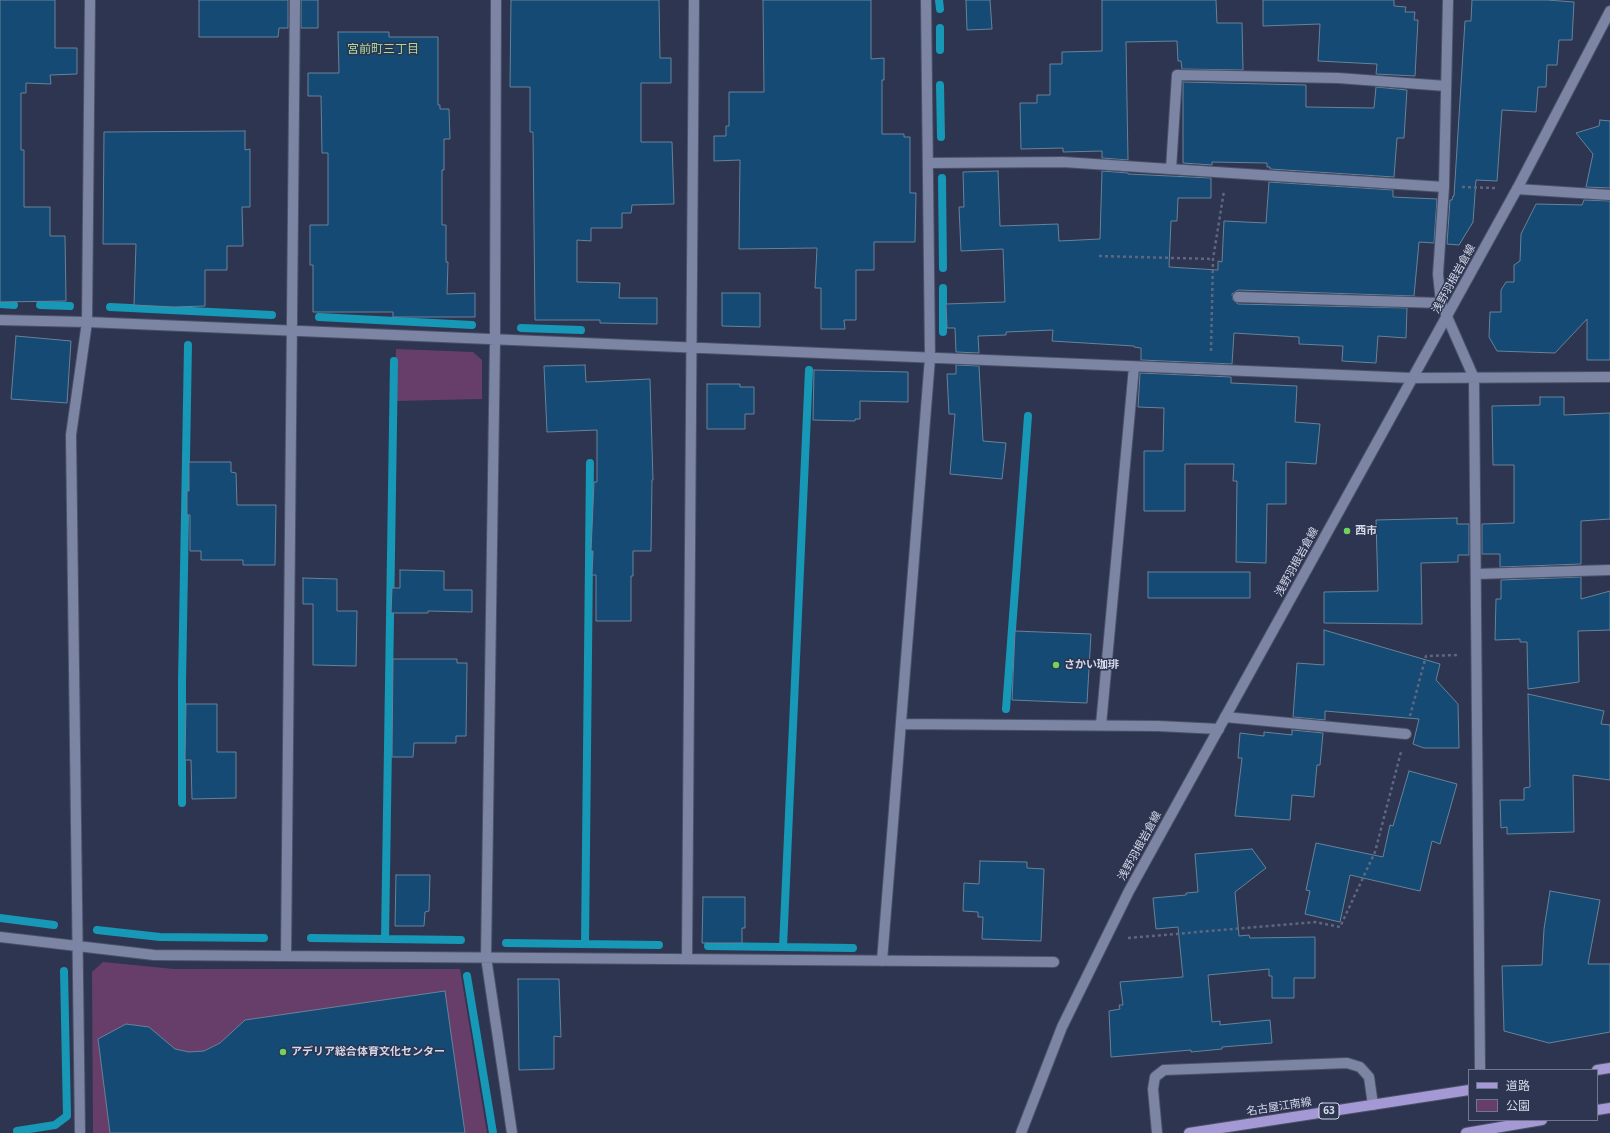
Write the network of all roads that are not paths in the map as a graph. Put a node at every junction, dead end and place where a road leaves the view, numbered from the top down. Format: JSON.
{"nodes":[{"id":1,"x":90,"y":0,"type":"edge"},
{"id":2,"x":295,"y":0,"type":"edge"},
{"id":3,"x":496,"y":0,"type":"edge"},
{"id":4,"x":694,"y":0,"type":"edge"},
{"id":5,"x":926,"y":0,"type":"edge"},
{"id":6,"x":1448,"y":0,"type":"edge"},
{"id":7,"x":1610,"y":11,"type":"edge"},
{"id":8,"x":1446,"y":86,"type":"junction"},
{"id":9,"x":928,"y":163,"type":"junction"},
{"id":10,"x":1170,"y":169,"type":"junction"},
{"id":11,"x":1444,"y":186,"type":"junction"},
{"id":12,"x":1517,"y":189,"type":"junction"},
{"id":13,"x":1610,"y":195,"type":"edge"},
{"id":14,"x":1238,"y":297,"type":"dead end"},
{"id":15,"x":1441,"y":303,"type":"junction"},
{"id":16,"x":1446,"y":317,"type":"junction"},
{"id":17,"x":0,"y":320,"type":"edge"},
{"id":18,"x":87,"y":322,"type":"junction"},
{"id":19,"x":292,"y":331,"type":"junction"},
{"id":20,"x":495,"y":339,"type":"junction"},
{"id":21,"x":691,"y":348,"type":"junction"},
{"id":22,"x":930,"y":358,"type":"junction"},
{"id":23,"x":1134,"y":367,"type":"junction"},
{"id":24,"x":1610,"y":377,"type":"edge"},
{"id":25,"x":1412,"y":378,"type":"junction"},
{"id":26,"x":1474,"y":378,"type":"junction"},
{"id":27,"x":1610,"y":570,"type":"edge"},
{"id":28,"x":1476,"y":574,"type":"junction"},
{"id":29,"x":1226,"y":717,"type":"junction"},
{"id":30,"x":901,"y":724,"type":"junction"},
{"id":31,"x":1101,"y":725,"type":"junction"},
{"id":32,"x":1219,"y":729,"type":"junction"},
{"id":33,"x":1406,"y":734,"type":"road end"},
{"id":34,"x":0,"y":937,"type":"edge"},
{"id":35,"x":77,"y":946,"type":"junction"},
{"id":36,"x":286,"y":956,"type":"junction"},
{"id":37,"x":486,"y":957,"type":"junction"},
{"id":38,"x":688,"y":959,"type":"junction"},
{"id":39,"x":882,"y":961,"type":"junction"},
{"id":40,"x":1054,"y":962,"type":"dead end"},
{"id":41,"x":1610,"y":1068,"type":"edge"},
{"id":42,"x":1480,"y":1069,"type":"edge"},
{"id":43,"x":1598,"y":1070,"type":"edge"},
{"id":44,"x":1468,"y":1090,"type":"edge"},
{"id":45,"x":1373,"y":1105,"type":"junction"},
{"id":46,"x":1610,"y":1108,"type":"edge"},
{"id":47,"x":1598,"y":1110,"type":"edge"},
{"id":48,"x":1537,"y":1121,"type":"edge"},
{"id":49,"x":1482,"y":1132,"type":"edge"},
{"id":50,"x":80,"y":1133,"type":"edge"},
{"id":51,"x":512,"y":1133,"type":"edge"},
{"id":52,"x":1021,"y":1133,"type":"edge"},
{"id":53,"x":1157,"y":1133,"type":"edge"},
{"id":54,"x":1188,"y":1133,"type":"edge"},
{"id":55,"x":1466,"y":1133,"type":"edge"}],
"edges":[{"from":1,"to":18,"type":"street"},
{"from":2,"to":19,"type":"street"},
{"from":3,"to":20,"type":"street"},
{"from":4,"to":21,"type":"street"},
{"from":5,"to":9,"type":"street"},
{"from":6,"to":8,"type":"street"},
{"from":7,"to":12,"type":"street","name":"浅野羽根岩倉線"},
{"from":8,"to":10,"type":"street"},
{"from":8,"to":11,"type":"street"},
{"from":9,"to":10,"type":"street"},
{"from":9,"to":22,"type":"street"},
{"from":10,"to":11,"type":"street"},
{"from":11,"to":15,"type":"street"},
{"from":12,"to":13,"type":"street"},
{"from":12,"to":16,"type":"street","name":"浅野羽根岩倉線"},
{"from":14,"to":15,"type":"street"},
{"from":15,"to":16,"type":"street"},
{"from":16,"to":25,"type":"street","name":"浅野羽根岩倉線"},
{"from":16,"to":26,"type":"street"},
{"from":17,"to":18,"type":"street"},
{"from":18,"to":19,"type":"street"},
{"from":18,"to":35,"type":"street"},
{"from":19,"to":20,"type":"street"},
{"from":19,"to":36,"type":"street"},
{"from":20,"to":21,"type":"street"},
{"from":20,"to":37,"type":"street"},
{"from":21,"to":22,"type":"street"},
{"from":21,"to":38,"type":"street"},
{"from":22,"to":23,"type":"street"},
{"from":22,"to":30,"type":"street"},
{"from":23,"to":25,"type":"street"},
{"from":23,"to":31,"type":"street"},
{"from":24,"to":26,"type":"street"},
{"from":25,"to":26,"type":"street"},
{"from":25,"to":29,"type":"street","name":"浅野羽根岩倉線"},
{"from":26,"to":28,"type":"street"},
{"from":27,"to":28,"type":"street"},
{"from":28,"to":42,"type":"street"},
{"from":29,"to":32,"type":"street","name":"浅野羽根岩倉線"},
{"from":29,"to":33,"type":"street"},
{"from":30,"to":31,"type":"street"},
{"from":30,"to":39,"type":"street"},
{"from":31,"to":32,"type":"street"},
{"from":32,"to":52,"type":"street","name":"浅野羽根岩倉線"},
{"from":34,"to":35,"type":"street"},
{"from":35,"to":36,"type":"street"},
{"from":35,"to":50,"type":"street"},
{"from":36,"to":37,"type":"street"},
{"from":37,"to":38,"type":"street"},
{"from":37,"to":51,"type":"street"},
{"from":38,"to":39,"type":"street"},
{"from":39,"to":40,"type":"street"},
{"from":41,"to":43,"type":"main road"},
{"from":44,"to":45,"type":"main road","name":"名古屋江南線","number":"63"},
{"from":45,"to":53,"type":"street"},
{"from":45,"to":54,"type":"main road","name":"名古屋江南線","number":"63"},
{"from":46,"to":47,"type":"main road"},
{"from":48,"to":49,"type":"main road"},
{"from":49,"to":55,"type":"main road"}]}
